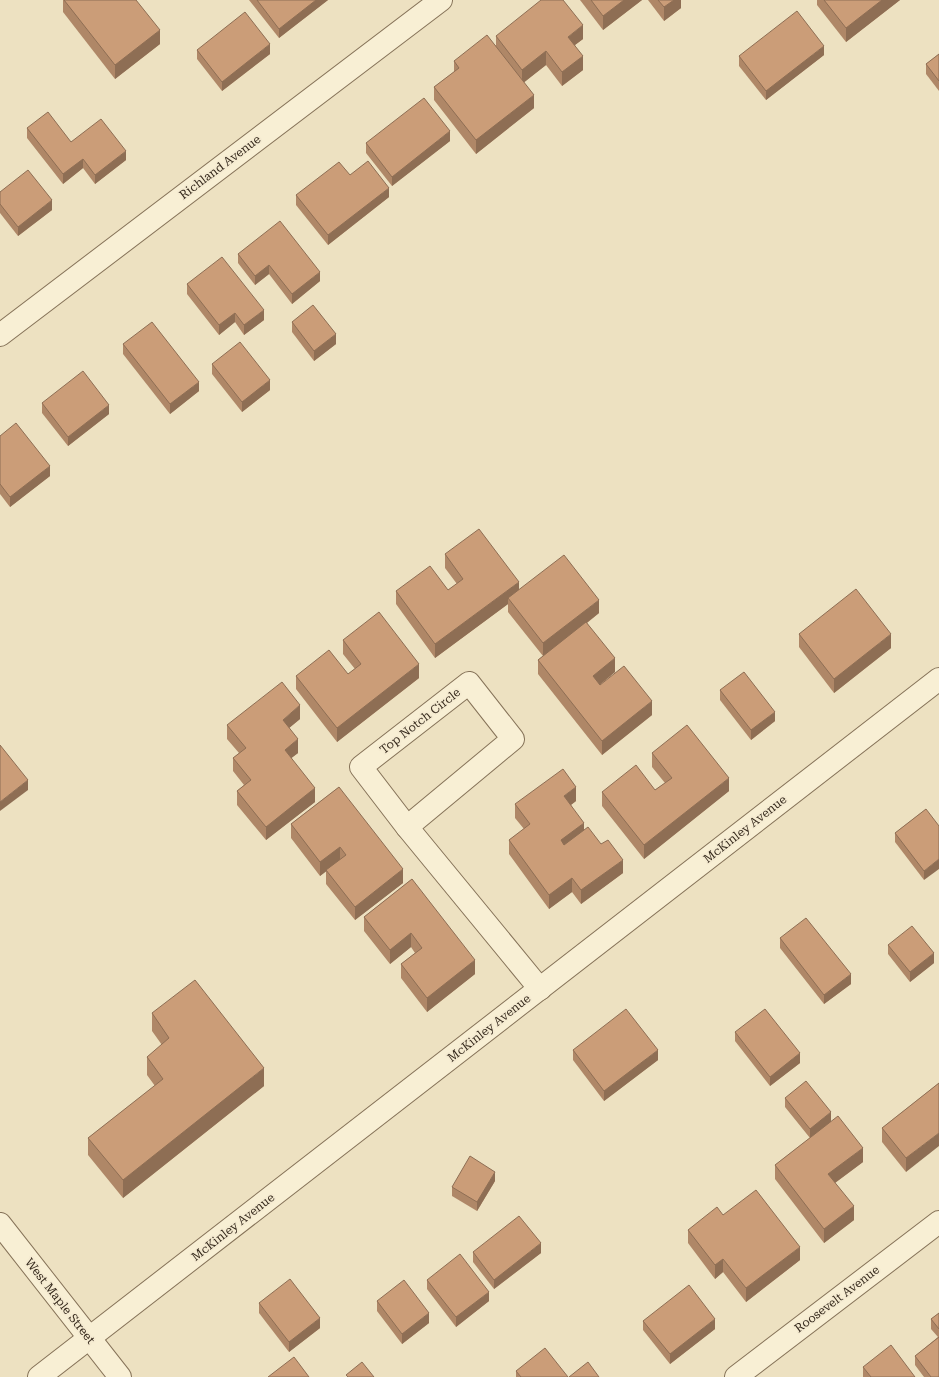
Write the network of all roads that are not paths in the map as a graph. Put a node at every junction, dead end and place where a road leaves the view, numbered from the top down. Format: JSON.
{"nodes":[{"id":1,"x":441,"y":0,"type":"edge"},
{"id":2,"x":0,"y":335,"type":"edge"},
{"id":3,"x":939,"y":679,"type":"edge"},
{"id":4,"x":407,"y":827,"type":"junction"},
{"id":5,"x":540,"y":989,"type":"junction"},
{"id":6,"x":939,"y":1222,"type":"edge"},
{"id":7,"x":0,"y":1224,"type":"edge"},
{"id":8,"x":89,"y":1338,"type":"junction"},
{"id":9,"x":39,"y":1377,"type":"edge"},
{"id":10,"x":120,"y":1377,"type":"edge"},
{"id":11,"x":736,"y":1377,"type":"edge"}],
"edges":[{"from":1,"to":2,"type":"street","name":"Richland Avenue"},
{"from":3,"to":5,"type":"street","name":"McKinley Avenue"},
{"from":4,"to":4,"type":"street","name":"Top Notch Circle"},
{"from":4,"to":5,"type":"street","name":"Top Notch Circle"},
{"from":5,"to":8,"type":"street","name":"McKinley Avenue"},
{"from":6,"to":11,"type":"street","name":"Roosevelt Avenue"},
{"from":7,"to":8,"type":"street","name":"West Maple Street"},
{"from":8,"to":9,"type":"street","name":"McKinley Avenue"},
{"from":8,"to":10,"type":"street","name":"West Maple Street"}]}
